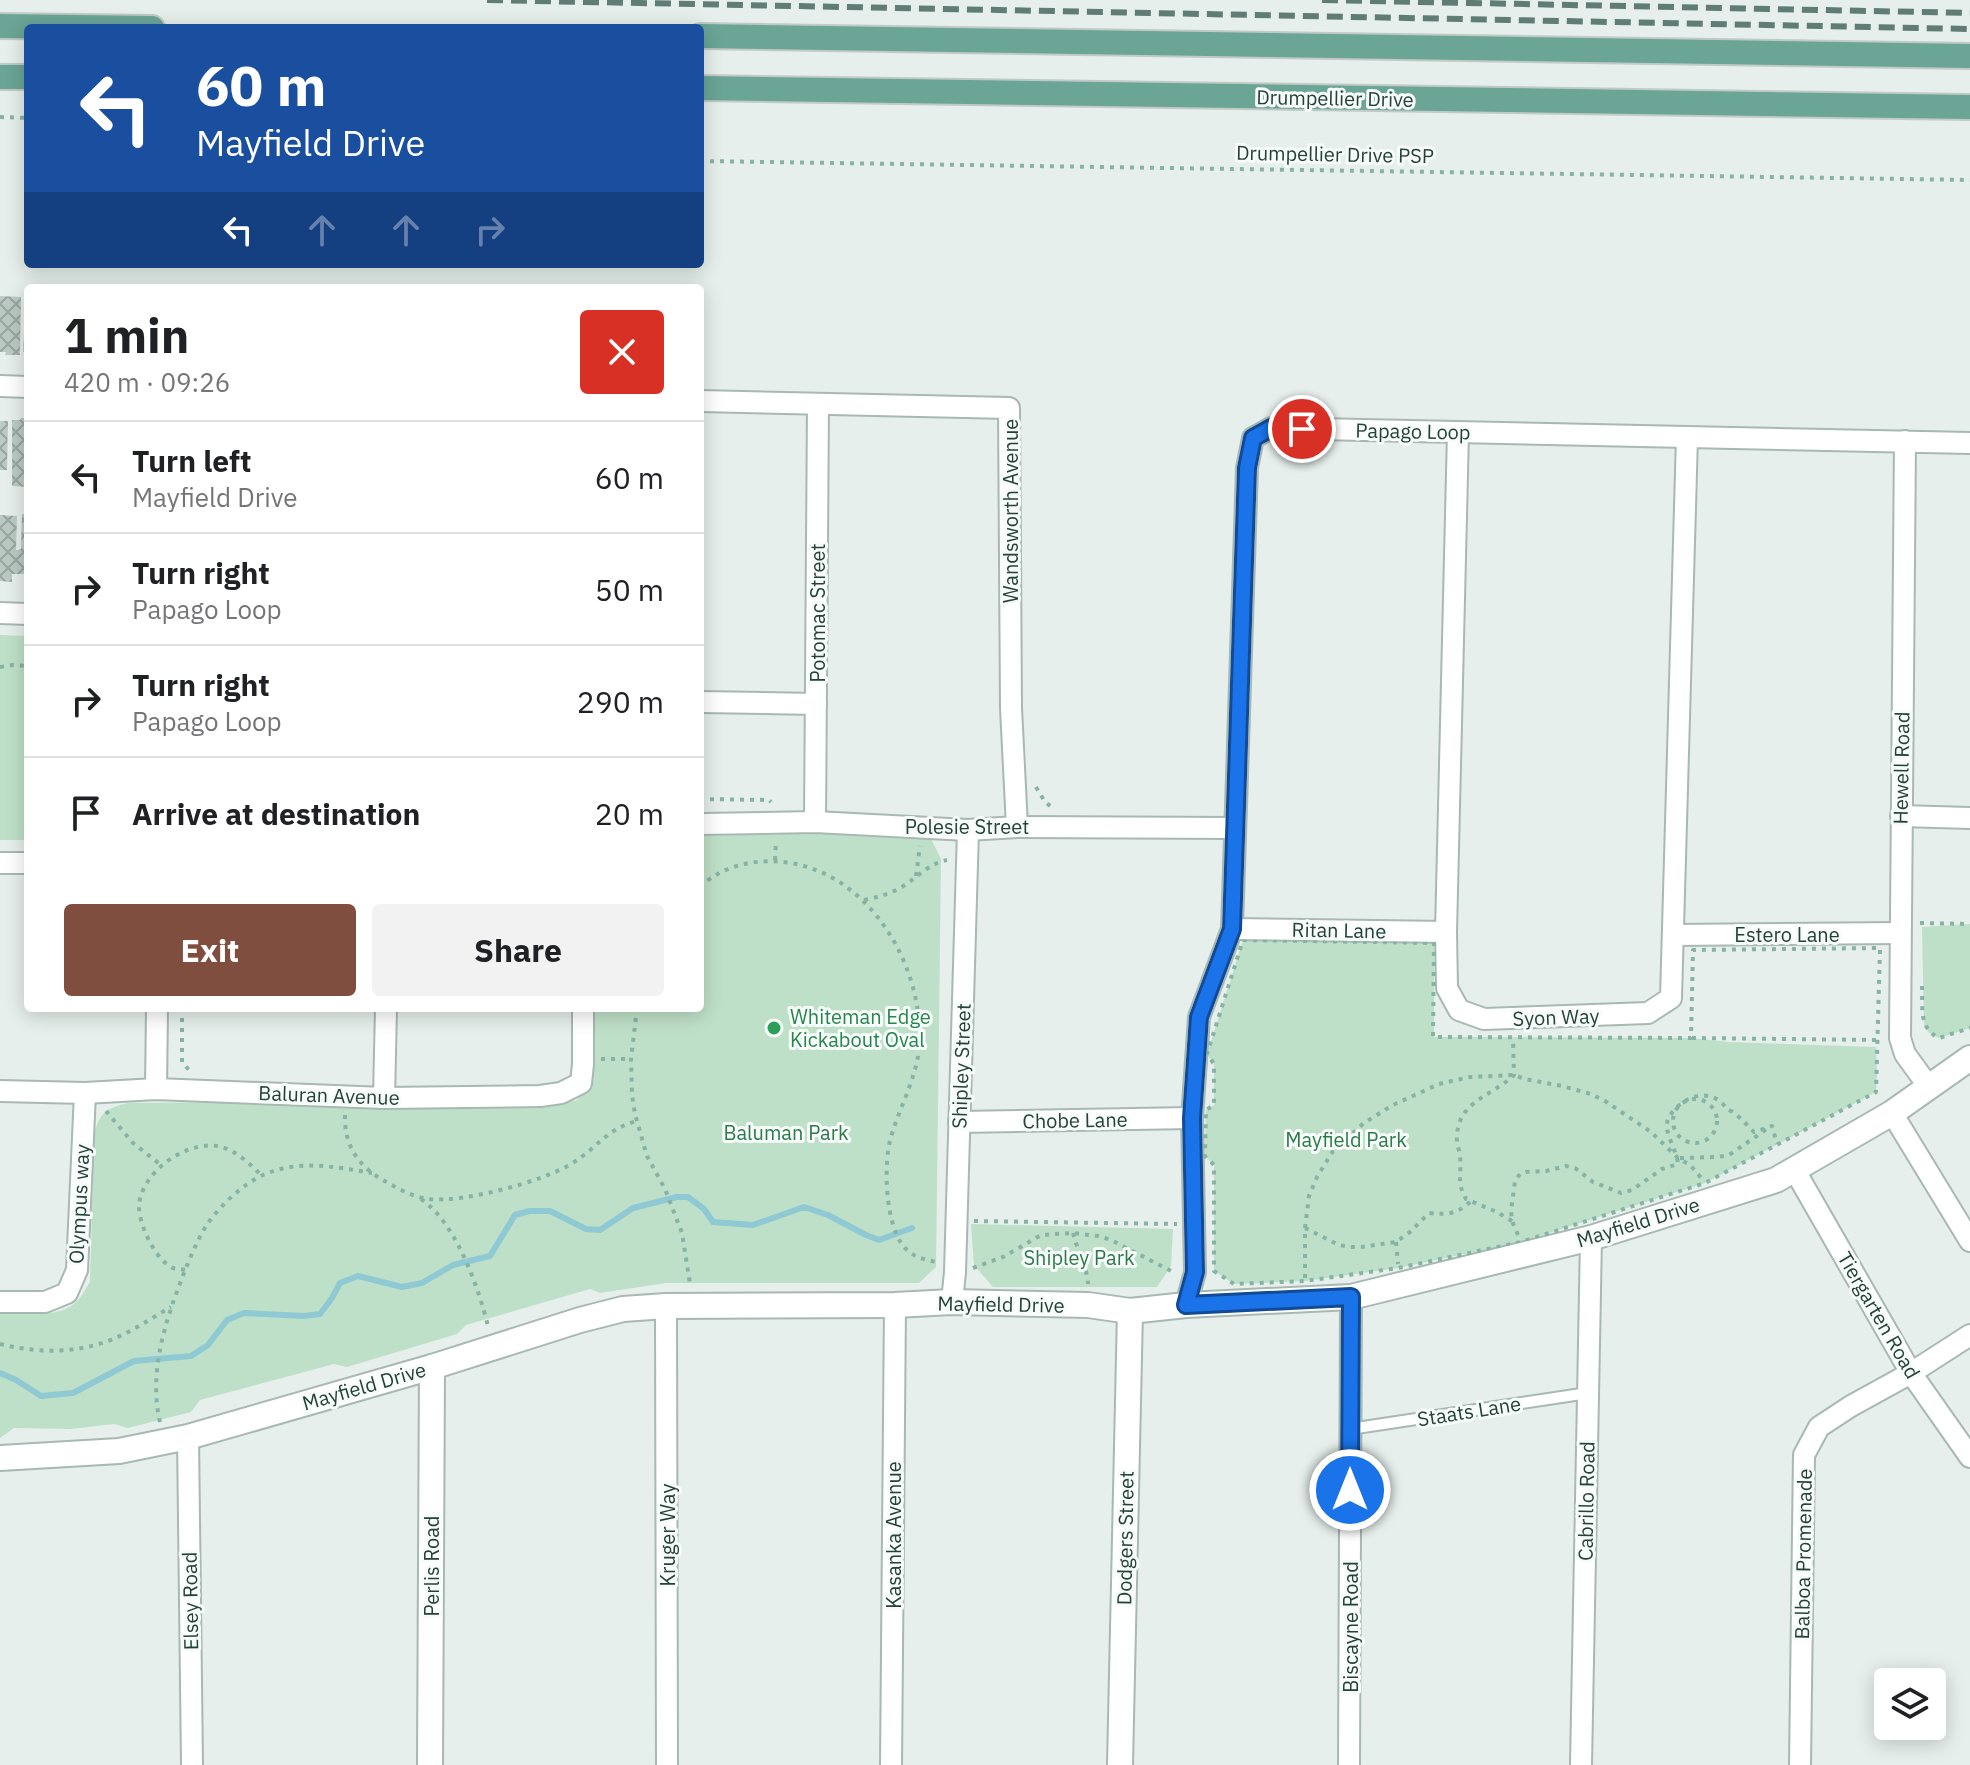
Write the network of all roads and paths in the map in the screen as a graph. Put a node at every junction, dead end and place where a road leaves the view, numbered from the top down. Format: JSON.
{"nodes":[{"id":1,"x":0,"y":26,"type":"edge"},
{"id":2,"x":24,"y":26,"type":"edge"},
{"id":3,"x":704,"y":36,"type":"edge"},
{"id":4,"x":1970,"y":56,"type":"edge"},
{"id":5,"x":0,"y":77,"type":"edge"},
{"id":6,"x":24,"y":77,"type":"edge"},
{"id":7,"x":704,"y":88,"type":"edge"},
{"id":8,"x":1970,"y":107,"type":"edge"},
{"id":9,"x":0,"y":117,"type":"edge"},
{"id":10,"x":24,"y":118,"type":"edge"},
{"id":11,"x":704,"y":161,"type":"edge"},
{"id":12,"x":1970,"y":180,"type":"edge"},
{"id":13,"x":0,"y":386,"type":"edge"},
{"id":14,"x":24,"y":387,"type":"edge"},
{"id":15,"x":704,"y":401,"type":"edge"},
{"id":16,"x":818,"y":404,"type":"junction"},
{"id":17,"x":1458,"y":432,"type":"junction"},
{"id":18,"x":1687,"y":437,"type":"junction"},
{"id":19,"x":1905,"y":441,"type":"junction"},
{"id":20,"x":1970,"y":443,"type":"edge"},
{"id":21,"x":0,"y":613,"type":"edge"},
{"id":22,"x":24,"y":614,"type":"edge"},
{"id":23,"x":24,"y":666,"type":"edge"},
{"id":24,"x":0,"y":667,"type":"edge"},
{"id":25,"x":704,"y":702,"type":"edge"},
{"id":26,"x":816,"y":704,"type":"junction"},
{"id":27,"x":704,"y":799,"type":"edge"},
{"id":28,"x":777,"y":807,"type":"dead end"},
{"id":29,"x":1901,"y":816,"type":"junction"},
{"id":30,"x":1970,"y":818,"type":"edge"},
{"id":31,"x":815,"y":822,"type":"junction"},
{"id":32,"x":704,"y":824,"type":"edge"},
{"id":33,"x":1017,"y":827,"type":"junction"},
{"id":34,"x":1235,"y":828,"type":"junction"},
{"id":35,"x":968,"y":830,"type":"junction"},
{"id":36,"x":920,"y":844,"type":"dead end"},
{"id":37,"x":967,"y":859,"type":"junction"},
{"id":38,"x":0,"y":863,"type":"edge"},
{"id":39,"x":24,"y":863,"type":"edge"},
{"id":40,"x":916,"y":876,"type":"junction"},
{"id":41,"x":704,"y":882,"type":"edge"},
{"id":42,"x":864,"y":900,"type":"junction"},
{"id":43,"x":1919,"y":923,"type":"dead end"},
{"id":44,"x":1970,"y":924,"type":"edge"},
{"id":45,"x":1232,"y":929,"type":"junction"},
{"id":46,"x":1446,"y":932,"type":"junction"},
{"id":47,"x":1900,"y":933,"type":"junction"},
{"id":48,"x":1673,"y":935,"type":"junction"},
{"id":49,"x":1922,"y":981,"type":"dead end"},
{"id":50,"x":157,"y":1012,"type":"edge"},
{"id":51,"x":182,"y":1012,"type":"edge"},
{"id":52,"x":386,"y":1012,"type":"edge"},
{"id":53,"x":583,"y":1012,"type":"edge"},
{"id":54,"x":637,"y":1012,"type":"edge"},
{"id":55,"x":1970,"y":1028,"type":"edge"},
{"id":56,"x":1513,"y":1037,"type":"junction"},
{"id":57,"x":1691,"y":1038,"type":"junction"},
{"id":58,"x":1900,"y":1038,"type":"junction"},
{"id":59,"x":1878,"y":1040,"type":"junction"},
{"id":60,"x":1970,"y":1058,"type":"edge"},
{"id":61,"x":596,"y":1059,"type":"dead end"},
{"id":62,"x":631,"y":1059,"type":"junction"},
{"id":63,"x":193,"y":1074,"type":"dead end"},
{"id":64,"x":1514,"y":1075,"type":"junction"},
{"id":65,"x":1929,"y":1087,"type":"junction"},
{"id":66,"x":156,"y":1089,"type":"junction"},
{"id":67,"x":0,"y":1091,"type":"edge"},
{"id":68,"x":85,"y":1093,"type":"junction"},
{"id":69,"x":384,"y":1098,"type":"junction"},
{"id":70,"x":1697,"y":1099,"type":"joint"},
{"id":71,"x":345,"y":1106,"type":"dead end"},
{"id":72,"x":106,"y":1111,"type":"dead end"},
{"id":73,"x":1892,"y":1113,"type":"junction"},
{"id":74,"x":1192,"y":1118,"type":"junction"},
{"id":75,"x":637,"y":1121,"type":"junction"},
{"id":76,"x":959,"y":1122,"type":"junction"},
{"id":77,"x":1772,"y":1126,"type":"junction"},
{"id":78,"x":1777,"y":1144,"type":"junction"},
{"id":79,"x":1678,"y":1158,"type":"junction"},
{"id":80,"x":161,"y":1165,"type":"junction"},
{"id":81,"x":1794,"y":1169,"type":"junction"},
{"id":82,"x":372,"y":1173,"type":"junction"},
{"id":83,"x":262,"y":1176,"type":"junction"},
{"id":84,"x":1705,"y":1183,"type":"junction"},
{"id":85,"x":418,"y":1197,"type":"junction"},
{"id":86,"x":1470,"y":1201,"type":"junction"},
{"id":87,"x":956,"y":1221,"type":"junction"},
{"id":88,"x":1512,"y":1221,"type":"junction"},
{"id":89,"x":1181,"y":1224,"type":"dead end"},
{"id":90,"x":1305,"y":1228,"type":"junction"},
{"id":91,"x":1073,"y":1233,"type":"junction"},
{"id":92,"x":1591,"y":1238,"type":"junction"},
{"id":93,"x":1970,"y":1241,"type":"edge"},
{"id":94,"x":1396,"y":1242,"type":"junction"},
{"id":95,"x":1521,"y":1242,"type":"junction"},
{"id":96,"x":943,"y":1263,"type":"dead end"},
{"id":97,"x":1398,"y":1268,"type":"junction"},
{"id":98,"x":970,"y":1269,"type":"dead end"},
{"id":99,"x":185,"y":1270,"type":"junction"},
{"id":100,"x":1191,"y":1271,"type":"junction"},
{"id":101,"x":1174,"y":1279,"type":"dead end"},
{"id":102,"x":1305,"y":1281,"type":"junction"},
{"id":103,"x":690,"y":1290,"type":"dead end"},
{"id":104,"x":1351,"y":1297,"type":"junction"},
{"id":105,"x":0,"y":1302,"type":"edge"},
{"id":106,"x":952,"y":1302,"type":"junction"},
{"id":107,"x":895,"y":1305,"type":"junction"},
{"id":108,"x":1088,"y":1305,"type":"junction"},
{"id":109,"x":1186,"y":1305,"type":"junction"},
{"id":110,"x":666,"y":1306,"type":"junction"},
{"id":111,"x":171,"y":1307,"type":"junction"},
{"id":112,"x":1130,"y":1311,"type":"junction"},
{"id":113,"x":488,"y":1326,"type":"dead end"},
{"id":114,"x":1970,"y":1335,"type":"edge"},
{"id":115,"x":0,"y":1344,"type":"edge"},
{"id":116,"x":432,"y":1367,"type":"junction"},
{"id":117,"x":1911,"y":1373,"type":"junction"},
{"id":118,"x":1588,"y":1393,"type":"junction"},
{"id":119,"x":161,"y":1427,"type":"dead end"},
{"id":120,"x":1350,"y":1429,"type":"junction"},
{"id":121,"x":188,"y":1437,"type":"junction"},
{"id":122,"x":1970,"y":1457,"type":"edge"},
{"id":123,"x":0,"y":1458,"type":"edge"},
{"id":124,"x":192,"y":1765,"type":"edge"},
{"id":125,"x":430,"y":1765,"type":"edge"},
{"id":126,"x":667,"y":1765,"type":"edge"},
{"id":127,"x":891,"y":1765,"type":"edge"},
{"id":128,"x":1120,"y":1765,"type":"edge"},
{"id":129,"x":1349,"y":1765,"type":"edge"},
{"id":130,"x":1581,"y":1765,"type":"edge"},
{"id":131,"x":1800,"y":1765,"type":"edge"}],
"edges":[{"from":1,"to":2,"type":"main road"},
{"from":3,"to":4,"type":"main road"},
{"from":5,"to":6,"type":"main road"},
{"from":7,"to":8,"type":"main road","name":"Drumpellier Drive"},
{"from":9,"to":10,"type":"path"},
{"from":11,"to":12,"type":"path","name":"Drumpellier Drive PSP"},
{"from":13,"to":14,"type":"street"},
{"from":15,"to":16,"type":"street","name":"Wandsworth Avenue"},
{"from":16,"to":26,"type":"street","name":"Potomac Street"},
{"from":16,"to":33,"type":"street","name":"Wandsworth Avenue"},
{"from":17,"to":18,"type":"street","name":"Papago Loop"},
{"from":17,"to":34,"type":"street","name":"Papago Loop"},
{"from":17,"to":46,"type":"street","name":"Syon Way"},
{"from":18,"to":19,"type":"street","name":"Papago Loop"},
{"from":18,"to":48,"type":"street","name":"Syon Way"},
{"from":19,"to":20,"type":"street","name":"Papago Loop"},
{"from":19,"to":29,"type":"street","name":"Hewell Road"},
{"from":21,"to":22,"type":"street"},
{"from":23,"to":24,"type":"path"},
{"from":25,"to":26,"type":"street"},
{"from":26,"to":31,"type":"street","name":"Potomac Street"},
{"from":27,"to":28,"type":"path"},
{"from":29,"to":30,"type":"street"},
{"from":29,"to":47,"type":"street","name":"Hewell Road"},
{"from":31,"to":32,"type":"street","name":"Polesie Street"},
{"from":31,"to":35,"type":"street","name":"Polesie Street"},
{"from":33,"to":34,"type":"street","name":"Polesie Street"},
{"from":33,"to":35,"type":"street","name":"Polesie Street"},
{"from":34,"to":45,"type":"street","name":"Papago Loop"},
{"from":35,"to":37,"type":"street","name":"Shipley Street"},
{"from":36,"to":40,"type":"path"},
{"from":37,"to":40,"type":"path"},
{"from":37,"to":76,"type":"street","name":"Shipley Street"},
{"from":38,"to":39,"type":"street"},
{"from":40,"to":42,"type":"path"},
{"from":41,"to":42,"type":"path"},
{"from":42,"to":96,"type":"path"},
{"from":43,"to":44,"type":"path"},
{"from":45,"to":46,"type":"street","name":"Ritan Lane"},
{"from":45,"to":74,"type":"street","name":"Papago Loop"},
{"from":46,"to":48,"type":"street","name":"Syon Way"},
{"from":47,"to":48,"type":"street","name":"Estero Lane"},
{"from":47,"to":58,"type":"street","name":"Hewell Road"},
{"from":49,"to":55,"type":"path"},
{"from":50,"to":66,"type":"street"},
{"from":51,"to":63,"type":"path"},
{"from":52,"to":69,"type":"street"},
{"from":53,"to":69,"type":"street","name":"Baluran Avenue"},
{"from":54,"to":62,"type":"path"},
{"from":56,"to":57,"type":"path"},
{"from":56,"to":64,"type":"path"},
{"from":56,"to":100,"type":"path"},
{"from":57,"to":59,"type":"path"},
{"from":57,"to":59,"type":"path"},
{"from":58,"to":59,"type":"path"},
{"from":58,"to":65,"type":"street","name":"Hewell Road"},
{"from":59,"to":78,"type":"path"},
{"from":60,"to":65,"type":"street","name":"Mayfield Drive"},
{"from":61,"to":62,"type":"path"},
{"from":62,"to":75,"type":"path"},
{"from":64,"to":79,"type":"path"},
{"from":64,"to":86,"type":"path"},
{"from":64,"to":90,"type":"path"},
{"from":65,"to":73,"type":"street","name":"Mayfield Drive"},
{"from":66,"to":68,"type":"street","name":"Baluran Avenue"},
{"from":66,"to":69,"type":"street","name":"Baluran Avenue"},
{"from":67,"to":68,"type":"street","name":"Baluran Avenue"},
{"from":68,"to":105,"type":"street","name":"Olympus way"},
{"from":70,"to":70,"type":"path"},
{"from":71,"to":82,"type":"path"},
{"from":72,"to":80,"type":"path"},
{"from":73,"to":81,"type":"street","name":"Mayfield Drive"},
{"from":73,"to":93,"type":"street"},
{"from":74,"to":76,"type":"street","name":"Chobe Lane"},
{"from":74,"to":100,"type":"street","name":"Papago Loop"},
{"from":75,"to":85,"type":"path"},
{"from":75,"to":103,"type":"path"},
{"from":76,"to":87,"type":"street","name":"Shipley Street"},
{"from":77,"to":78,"type":"path"},
{"from":77,"to":79,"type":"path"},
{"from":77,"to":79,"type":"path"},
{"from":78,"to":84,"type":"path"},
{"from":79,"to":84,"type":"path"},
{"from":79,"to":88,"type":"path"},
{"from":80,"to":83,"type":"path"},
{"from":80,"to":99,"type":"path"},
{"from":81,"to":92,"type":"street","name":"Mayfield Drive"},
{"from":81,"to":117,"type":"street","name":"Tiergarten Road"},
{"from":82,"to":83,"type":"path"},
{"from":82,"to":85,"type":"path"},
{"from":83,"to":99,"type":"path"},
{"from":84,"to":95,"type":"path"},
{"from":85,"to":113,"type":"path"},
{"from":86,"to":88,"type":"path"},
{"from":86,"to":94,"type":"path"},
{"from":87,"to":89,"type":"path"},
{"from":87,"to":106,"type":"street","name":"Shipley Street"},
{"from":88,"to":95,"type":"path"},
{"from":90,"to":94,"type":"path"},
{"from":90,"to":102,"type":"path"},
{"from":91,"to":98,"type":"path"},
{"from":91,"to":100,"type":"path"},
{"from":91,"to":108,"type":"path"},
{"from":92,"to":104,"type":"street","name":"Mayfield Drive"},
{"from":92,"to":118,"type":"street","name":"Cabrillo Road"},
{"from":94,"to":97,"type":"path"},
{"from":95,"to":97,"type":"path"},
{"from":97,"to":102,"type":"path"},
{"from":99,"to":111,"type":"path"},
{"from":100,"to":101,"type":"path"},
{"from":100,"to":102,"type":"path"},
{"from":100,"to":109,"type":"street","name":"Papago Loop"},
{"from":104,"to":109,"type":"street","name":"Mayfield Drive"},
{"from":104,"to":120,"type":"street","name":"Biscayne Road"},
{"from":106,"to":107,"type":"street","name":"Mayfield Drive"},
{"from":106,"to":108,"type":"street","name":"Mayfield Drive"},
{"from":107,"to":110,"type":"street","name":"Mayfield Drive"},
{"from":107,"to":127,"type":"street","name":"Kasanka Avenue"},
{"from":108,"to":112,"type":"street","name":"Mayfield Drive"},
{"from":109,"to":112,"type":"street","name":"Mayfield Drive"},
{"from":110,"to":116,"type":"street","name":"Mayfield Drive"},
{"from":110,"to":126,"type":"street","name":"Kruger Way"},
{"from":111,"to":115,"type":"path"},
{"from":111,"to":119,"type":"path"},
{"from":112,"to":128,"type":"street","name":"Dodgers Street"},
{"from":114,"to":117,"type":"street","name":"Balboa Promenade"},
{"from":116,"to":121,"type":"street","name":"Mayfield Drive"},
{"from":116,"to":125,"type":"street","name":"Perlis Road"},
{"from":117,"to":122,"type":"street","name":"Tiergarten Road"},
{"from":117,"to":131,"type":"street","name":"Balboa Promenade"},
{"from":118,"to":120,"type":"lane","name":"Staats Lane"},
{"from":118,"to":130,"type":"street","name":"Cabrillo Road"},
{"from":120,"to":129,"type":"street","name":"Biscayne Road"},
{"from":121,"to":123,"type":"street","name":"Mayfield Drive"},
{"from":121,"to":124,"type":"street","name":"Elsey Road"}]}
